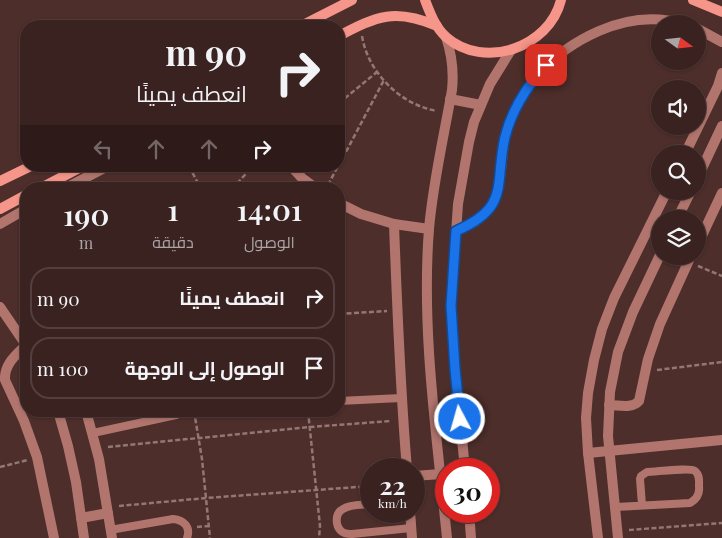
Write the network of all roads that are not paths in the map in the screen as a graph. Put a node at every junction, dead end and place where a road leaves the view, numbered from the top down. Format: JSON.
{"nodes":[{"id":1,"x":352,"y":0,"type":"edge"},
{"id":2,"x":426,"y":0,"type":"edge"},
{"id":3,"x":561,"y":0,"type":"edge"},
{"id":4,"x":693,"y":0,"type":"edge"},
{"id":5,"x":722,"y":12,"type":"edge"},
{"id":6,"x":651,"y":18,"type":"edge"},
{"id":7,"x":313,"y":20,"type":"edge"},
{"id":8,"x":437,"y":26,"type":"junction"},
{"id":9,"x":345,"y":33,"type":"edge"},
{"id":10,"x":706,"y":33,"type":"edge"},
{"id":11,"x":446,"y":36,"type":"junction"},
{"id":12,"x":722,"y":42,"type":"edge"},
{"id":13,"x":511,"y":50,"type":"junction"},
{"id":14,"x":722,"y":74,"type":"edge"},
{"id":15,"x":450,"y":99,"type":"junction"},
{"id":16,"x":481,"y":105,"type":"junction"},
{"id":17,"x":722,"y":126,"type":"edge"},
{"id":18,"x":689,"y":145,"type":"edge"},
{"id":19,"x":706,"y":160,"type":"edge"},
{"id":20,"x":20,"y":171,"type":"edge"},
{"id":21,"x":72,"y":172,"type":"edge"},
{"id":22,"x":97,"y":172,"type":"edge"},
{"id":23,"x":296,"y":172,"type":"edge"},
{"id":24,"x":0,"y":181,"type":"edge"},
{"id":25,"x":52,"y":182,"type":"edge"},
{"id":26,"x":77,"y":182,"type":"edge"},
{"id":27,"x":307,"y":182,"type":"edge"},
{"id":28,"x":722,"y":193,"type":"edge"},
{"id":29,"x":20,"y":198,"type":"edge"},
{"id":30,"x":662,"y":200,"type":"edge"},
{"id":31,"x":345,"y":205,"type":"edge"},
{"id":32,"x":0,"y":209,"type":"edge"},
{"id":33,"x":20,"y":212,"type":"edge"},
{"id":34,"x":0,"y":224,"type":"edge"},
{"id":35,"x":394,"y":224,"type":"junction"},
{"id":36,"x":706,"y":227,"type":"edge"},
{"id":37,"x":429,"y":229,"type":"junction"},
{"id":38,"x":456,"y":231,"type":"junction"},
{"id":39,"x":655,"y":265,"type":"edge"},
{"id":40,"x":687,"y":265,"type":"edge"},
{"id":41,"x":0,"y":307,"type":"edge"},
{"id":42,"x":20,"y":336,"type":"edge"},
{"id":43,"x":20,"y":351,"type":"edge"},
{"id":44,"x":401,"y":398,"type":"junction"},
{"id":45,"x":345,"y":401,"type":"edge"},
{"id":46,"x":609,"y":405,"type":"junction"},
{"id":47,"x":20,"y":412,"type":"edge"},
{"id":48,"x":22,"y":417,"type":"edge"},
{"id":49,"x":60,"y":417,"type":"edge"},
{"id":50,"x":88,"y":417,"type":"edge"},
{"id":51,"x":167,"y":417,"type":"edge"},
{"id":52,"x":93,"y":433,"type":"junction"},
{"id":53,"x":722,"y":440,"type":"edge"},
{"id":54,"x":609,"y":451,"type":"junction"},
{"id":55,"x":588,"y":453,"type":"junction"},
{"id":56,"x":406,"y":458,"type":"edge"},
{"id":57,"x":439,"y":458,"type":"edge"},
{"id":58,"x":464,"y":458,"type":"edge"},
{"id":59,"x":642,"y":505,"type":"junction"},
{"id":60,"x":360,"y":506,"type":"edge"},
{"id":61,"x":616,"y":507,"type":"junction"},
{"id":62,"x":108,"y":510,"type":"junction"},
{"id":63,"x":81,"y":518,"type":"junction"},
{"id":64,"x":446,"y":523,"type":"edge"},
{"id":65,"x":470,"y":523,"type":"edge"},
{"id":66,"x":412,"y":533,"type":"edge"},
{"id":67,"x":111,"y":534,"type":"edge"},
{"id":68,"x":618,"y":534,"type":"edge"},
{"id":69,"x":54,"y":538,"type":"edge"},
{"id":70,"x":84,"y":538,"type":"edge"},
{"id":71,"x":187,"y":538,"type":"edge"},
{"id":72,"x":447,"y":538,"type":"edge"},
{"id":73,"x":471,"y":538,"type":"edge"},
{"id":74,"x":598,"y":538,"type":"edge"}],
"edges":[{"from":1,"to":7,"type":"street"},
{"from":2,"to":8,"type":"street"},
{"from":3,"to":13,"type":"street"},
{"from":4,"to":5,"type":"street"},
{"from":6,"to":38,"type":"street"},
{"from":8,"to":9,"type":"street"},
{"from":8,"to":11,"type":"street"},
{"from":10,"to":12,"type":"street"},
{"from":11,"to":13,"type":"street"},
{"from":11,"to":15,"type":"street"},
{"from":13,"to":16,"type":"street"},
{"from":14,"to":18,"type":"street"},
{"from":15,"to":16,"type":"street"},
{"from":15,"to":37,"type":"street"},
{"from":16,"to":38,"type":"street"},
{"from":17,"to":19,"type":"street"},
{"from":20,"to":24,"type":"street"},
{"from":21,"to":25,"type":"street"},
{"from":22,"to":26,"type":"street"},
{"from":23,"to":27,"type":"street"},
{"from":28,"to":36,"type":"street"},
{"from":29,"to":32,"type":"street"},
{"from":30,"to":55,"type":"street"},
{"from":31,"to":35,"type":"street"},
{"from":33,"to":34,"type":"street"},
{"from":35,"to":37,"type":"street"},
{"from":35,"to":44,"type":"street"},
{"from":37,"to":57,"type":"street"},
{"from":38,"to":58,"type":"street"},
{"from":39,"to":46,"type":"street"},
{"from":40,"to":46,"type":"street"},
{"from":41,"to":42,"type":"street"},
{"from":43,"to":47,"type":"street"},
{"from":44,"to":45,"type":"lane"},
{"from":44,"to":56,"type":"street"},
{"from":46,"to":54,"type":"street"},
{"from":48,"to":69,"type":"street"},
{"from":49,"to":63,"type":"street"},
{"from":50,"to":52,"type":"street"},
{"from":51,"to":52,"type":"lane"},
{"from":52,"to":62,"type":"street"},
{"from":53,"to":54,"type":"street"},
{"from":54,"to":55,"type":"street"},
{"from":54,"to":61,"type":"street"},
{"from":55,"to":74,"type":"street"},
{"from":59,"to":59,"type":"lane"},
{"from":59,"to":61,"type":"lane"},
{"from":60,"to":66,"type":"lane"},
{"from":61,"to":68,"type":"street"},
{"from":62,"to":63,"type":"street"},
{"from":62,"to":67,"type":"street"},
{"from":63,"to":70,"type":"street"},
{"from":64,"to":72,"type":"street"},
{"from":65,"to":73,"type":"street"},
{"from":67,"to":71,"type":"lane"}]}
